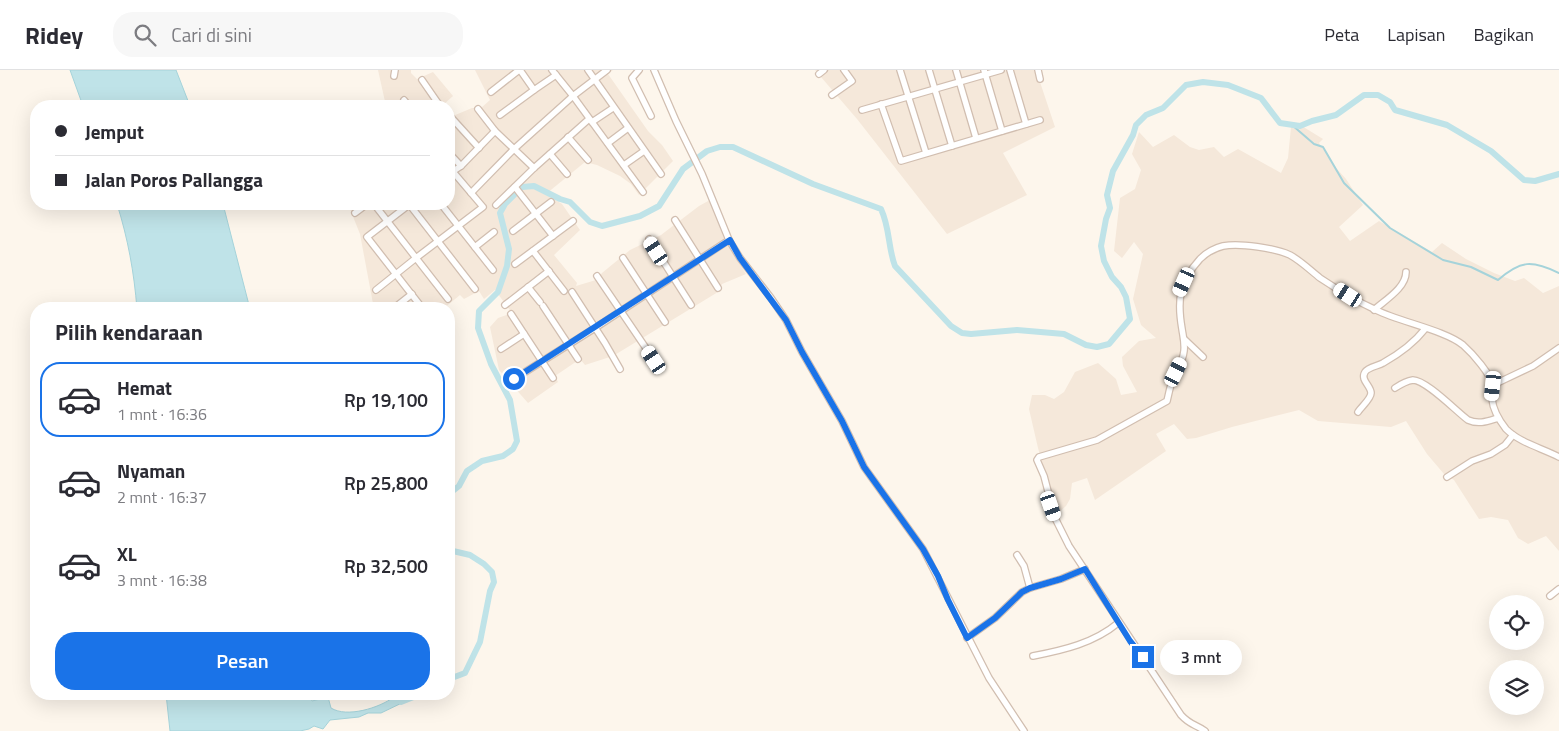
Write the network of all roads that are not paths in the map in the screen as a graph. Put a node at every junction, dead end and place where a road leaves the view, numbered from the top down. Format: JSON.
{"nodes":[{"id":1,"x":519,"y":70,"type":"edge"},
{"id":2,"x":588,"y":70,"type":"edge"},
{"id":3,"x":607,"y":70,"type":"edge"},
{"id":4,"x":639,"y":70,"type":"edge"},
{"id":5,"x":654,"y":70,"type":"edge"},
{"id":6,"x":844,"y":70,"type":"edge"},
{"id":7,"x":900,"y":70,"type":"edge"},
{"id":8,"x":929,"y":70,"type":"edge"},
{"id":9,"x":956,"y":70,"type":"edge"},
{"id":10,"x":1001,"y":70,"type":"edge"},
{"id":11,"x":1010,"y":70,"type":"edge"},
{"id":12,"x":1038,"y":70,"type":"edge"},
{"id":13,"x":984,"y":72,"type":"edge"},
{"id":14,"x":554,"y":73,"type":"edge"},
{"id":15,"x":1040,"y":79,"type":"dead end"},
{"id":16,"x":422,"y":80,"type":"dead end"},
{"id":17,"x":595,"y":80,"type":"junction"},
{"id":18,"x":959,"y":82,"type":"junction"},
{"id":19,"x":935,"y":89,"type":"junction"},
{"id":20,"x":534,"y":90,"type":"junction"},
{"id":21,"x":491,"y":92,"type":"dead end"},
{"id":22,"x":832,"y":94,"type":"dead end"},
{"id":23,"x":573,"y":96,"type":"junction"},
{"id":24,"x":908,"y":97,"type":"junction"},
{"id":25,"x":436,"y":100,"type":"edge"},
{"id":26,"x":881,"y":104,"type":"junction"},
{"id":27,"x":613,"y":108,"type":"junction"},
{"id":28,"x":478,"y":109,"type":"dead end"},
{"id":29,"x":862,"y":110,"type":"dead end"},
{"id":30,"x":500,"y":115,"type":"dead end"},
{"id":31,"x":650,"y":116,"type":"dead end"},
{"id":32,"x":590,"y":120,"type":"junction"},
{"id":33,"x":1040,"y":120,"type":"dead end"},
{"id":34,"x":455,"y":122,"type":"edge"},
{"id":35,"x":1026,"y":124,"type":"junction"},
{"id":36,"x":628,"y":128,"type":"junction"},
{"id":37,"x":495,"y":131,"type":"junction"},
{"id":38,"x":1002,"y":131,"type":"junction"},
{"id":39,"x":568,"y":138,"type":"junction"},
{"id":40,"x":976,"y":138,"type":"junction"},
{"id":41,"x":608,"y":143,"type":"junction"},
{"id":42,"x":952,"y":146,"type":"junction"},
{"id":43,"x":479,"y":148,"type":"junction"},
{"id":44,"x":514,"y":149,"type":"junction"},
{"id":45,"x":644,"y":150,"type":"junction"},
{"id":46,"x":926,"y":153,"type":"junction"},
{"id":47,"x":550,"y":154,"type":"junction"},
{"id":48,"x":588,"y":160,"type":"dead end"},
{"id":49,"x":624,"y":165,"type":"junction"},
{"id":50,"x":455,"y":168,"type":"edge"},
{"id":51,"x":534,"y":168,"type":"junction"},
{"id":52,"x":455,"y":170,"type":"edge"},
{"id":53,"x":567,"y":174,"type":"dead end"},
{"id":54,"x":662,"y":174,"type":"dead end"},
{"id":55,"x":474,"y":190,"type":"junction"},
{"id":56,"x":517,"y":190,"type":"junction"},
{"id":57,"x":643,"y":192,"type":"dead end"},
{"id":58,"x":551,"y":202,"type":"dead end"},
{"id":59,"x":496,"y":205,"type":"dead end"},
{"id":60,"x":359,"y":210,"type":"edge"},
{"id":61,"x":379,"y":210,"type":"edge"},
{"id":62,"x":402,"y":210,"type":"edge"},
{"id":63,"x":414,"y":210,"type":"edge"},
{"id":64,"x":446,"y":210,"type":"edge"},
{"id":65,"x":355,"y":213,"type":"dead end"},
{"id":66,"x":536,"y":214,"type":"junction"},
{"id":67,"x":675,"y":220,"type":"dead end"},
{"id":68,"x":388,"y":221,"type":"junction"},
{"id":69,"x":573,"y":221,"type":"dead end"},
{"id":70,"x":459,"y":226,"type":"junction"},
{"id":71,"x":513,"y":231,"type":"dead end"},
{"id":72,"x":494,"y":232,"type":"dead end"},
{"id":73,"x":553,"y":236,"type":"junction"},
{"id":74,"x":648,"y":239,"type":"dead end"},
{"id":75,"x":730,"y":240,"type":"junction"},
{"id":76,"x":438,"y":242,"type":"junction"},
{"id":77,"x":475,"y":247,"type":"junction"},
{"id":78,"x":533,"y":250,"type":"junction"},
{"id":79,"x":416,"y":258,"type":"junction"},
{"id":80,"x":623,"y":258,"type":"dead end"},
{"id":81,"x":699,"y":259,"type":"junction"},
{"id":82,"x":515,"y":264,"type":"dead end"},
{"id":83,"x":494,"y":270,"type":"dead end"},
{"id":84,"x":549,"y":271,"type":"junction"},
{"id":85,"x":1406,"y":272,"type":"dead end"},
{"id":86,"x":396,"y":274,"type":"junction"},
{"id":87,"x":597,"y":276,"type":"dead end"},
{"id":88,"x":673,"y":277,"type":"junction"},
{"id":89,"x":528,"y":287,"type":"junction"},
{"id":90,"x":718,"y":288,"type":"dead end"},
{"id":91,"x":475,"y":289,"type":"dead end"},
{"id":92,"x":376,"y":290,"type":"dead end"},
{"id":93,"x":564,"y":291,"type":"dead end"},
{"id":94,"x":572,"y":292,"type":"dead end"},
{"id":95,"x":412,"y":294,"type":"junction"},
{"id":96,"x":647,"y":294,"type":"junction"},
{"id":97,"x":448,"y":299,"type":"dead end"},
{"id":98,"x":402,"y":302,"type":"edge"},
{"id":99,"x":418,"y":302,"type":"edge"},
{"id":100,"x":691,"y":304,"type":"dead end"},
{"id":101,"x":505,"y":305,"type":"dead end"},
{"id":102,"x":1374,"y":310,"type":"junction"},
{"id":103,"x":620,"y":311,"type":"junction"},
{"id":104,"x":511,"y":314,"type":"dead end"},
{"id":105,"x":665,"y":322,"type":"dead end"},
{"id":106,"x":595,"y":328,"type":"junction"},
{"id":107,"x":1425,"y":329,"type":"junction"},
{"id":108,"x":524,"y":334,"type":"junction"},
{"id":109,"x":1184,"y":339,"type":"junction"},
{"id":110,"x":568,"y":345,"type":"junction"},
{"id":111,"x":1559,"y":348,"type":"edge"},
{"id":112,"x":501,"y":349,"type":"dead end"},
{"id":113,"x":1203,"y":357,"type":"dead end"},
{"id":114,"x":578,"y":359,"type":"dead end"},
{"id":115,"x":654,"y":360,"type":"dead end"},
{"id":116,"x":542,"y":361,"type":"junction"},
{"id":117,"x":620,"y":369,"type":"dead end"},
{"id":118,"x":553,"y":378,"type":"dead end"},
{"id":119,"x":514,"y":379,"type":"dead end"},
{"id":120,"x":1493,"y":386,"type":"junction"},
{"id":121,"x":1395,"y":388,"type":"dead end"},
{"id":122,"x":1358,"y":412,"type":"dead end"},
{"id":123,"x":1498,"y":418,"type":"junction"},
{"id":124,"x":1513,"y":435,"type":"junction"},
{"id":125,"x":1559,"y":457,"type":"edge"},
{"id":126,"x":1447,"y":477,"type":"dead end"},
{"id":127,"x":1017,"y":555,"type":"dead end"},
{"id":128,"x":1085,"y":569,"type":"junction"},
{"id":129,"x":1030,"y":588,"type":"junction"},
{"id":130,"x":1559,"y":589,"type":"edge"},
{"id":131,"x":1550,"y":596,"type":"dead end"},
{"id":132,"x":1118,"y":623,"type":"junction"},
{"id":133,"x":967,"y":638,"type":"junction"},
{"id":134,"x":1033,"y":656,"type":"dead end"},
{"id":135,"x":1024,"y":731,"type":"edge"},
{"id":136,"x":1205,"y":731,"type":"edge"}],
"edges":[{"from":1,"to":20,"type":"street"},
{"from":1,"to":21,"type":"street"},
{"from":2,"to":17,"type":"street"},
{"from":3,"to":17,"type":"street"},
{"from":4,"to":31,"type":"street"},
{"from":5,"to":75,"type":"street"},
{"from":6,"to":22,"type":"street"},
{"from":7,"to":24,"type":"street"},
{"from":8,"to":19,"type":"street"},
{"from":9,"to":18,"type":"street"},
{"from":10,"to":13,"type":"street"},
{"from":11,"to":35,"type":"street"},
{"from":12,"to":15,"type":"street"},
{"from":13,"to":18,"type":"street"},
{"from":13,"to":38,"type":"street"},
{"from":14,"to":20,"type":"street"},
{"from":14,"to":23,"type":"street"},
{"from":16,"to":25,"type":"street"},
{"from":17,"to":23,"type":"street"},
{"from":17,"to":27,"type":"street"},
{"from":18,"to":19,"type":"street"},
{"from":18,"to":40,"type":"street"},
{"from":19,"to":24,"type":"street"},
{"from":19,"to":42,"type":"street"},
{"from":20,"to":30,"type":"street"},
{"from":23,"to":32,"type":"street"},
{"from":23,"to":44,"type":"street"},
{"from":24,"to":26,"type":"street"},
{"from":24,"to":46,"type":"street"},
{"from":26,"to":29,"type":"street"},
{"from":26,"to":46,"type":"street"},
{"from":27,"to":32,"type":"street"},
{"from":27,"to":36,"type":"street"},
{"from":28,"to":37,"type":"street"},
{"from":32,"to":39,"type":"street"},
{"from":32,"to":41,"type":"street"},
{"from":33,"to":35,"type":"street"},
{"from":34,"to":43,"type":"street"},
{"from":35,"to":38,"type":"street"},
{"from":36,"to":41,"type":"street"},
{"from":36,"to":45,"type":"street"},
{"from":37,"to":43,"type":"street"},
{"from":37,"to":44,"type":"street"},
{"from":38,"to":40,"type":"street"},
{"from":39,"to":47,"type":"street"},
{"from":39,"to":48,"type":"street"},
{"from":40,"to":42,"type":"street"},
{"from":41,"to":49,"type":"street"},
{"from":42,"to":46,"type":"street"},
{"from":43,"to":50,"type":"street"},
{"from":44,"to":51,"type":"street"},
{"from":44,"to":55,"type":"street"},
{"from":45,"to":49,"type":"street"},
{"from":45,"to":54,"type":"street"},
{"from":47,"to":51,"type":"street"},
{"from":47,"to":53,"type":"street"},
{"from":49,"to":57,"type":"street"},
{"from":51,"to":56,"type":"street"},
{"from":52,"to":55,"type":"street"},
{"from":55,"to":70,"type":"street"},
{"from":56,"to":59,"type":"street"},
{"from":56,"to":66,"type":"street"},
{"from":58,"to":66,"type":"street"},
{"from":60,"to":65,"type":"street"},
{"from":61,"to":68,"type":"street"},
{"from":62,"to":68,"type":"street"},
{"from":63,"to":76,"type":"street"},
{"from":64,"to":70,"type":"street"},
{"from":66,"to":71,"type":"street"},
{"from":66,"to":73,"type":"street"},
{"from":67,"to":81,"type":"street"},
{"from":68,"to":79,"type":"street"},
{"from":68,"to":86,"type":"street"},
{"from":69,"to":73,"type":"street"},
{"from":70,"to":76,"type":"street"},
{"from":70,"to":77,"type":"street"},
{"from":72,"to":77,"type":"street"},
{"from":73,"to":78,"type":"street"},
{"from":74,"to":88,"type":"street"},
{"from":75,"to":81,"type":"street"},
{"from":75,"to":133,"type":"street"},
{"from":76,"to":79,"type":"street"},
{"from":76,"to":91,"type":"street"},
{"from":77,"to":83,"type":"street"},
{"from":78,"to":82,"type":"street"},
{"from":78,"to":84,"type":"street"},
{"from":79,"to":86,"type":"street"},
{"from":79,"to":97,"type":"street"},
{"from":80,"to":96,"type":"street"},
{"from":81,"to":88,"type":"street"},
{"from":81,"to":90,"type":"street"},
{"from":84,"to":89,"type":"street"},
{"from":84,"to":93,"type":"street"},
{"from":85,"to":102,"type":"street"},
{"from":86,"to":92,"type":"street"},
{"from":86,"to":95,"type":"street"},
{"from":87,"to":103,"type":"street"},
{"from":88,"to":96,"type":"street"},
{"from":88,"to":100,"type":"street"},
{"from":89,"to":101,"type":"street"},
{"from":89,"to":110,"type":"street"},
{"from":94,"to":106,"type":"street"},
{"from":95,"to":98,"type":"street"},
{"from":95,"to":99,"type":"street"},
{"from":96,"to":103,"type":"street"},
{"from":96,"to":105,"type":"street"},
{"from":102,"to":107,"type":"street"},
{"from":102,"to":109,"type":"street"},
{"from":103,"to":106,"type":"street"},
{"from":103,"to":115,"type":"street"},
{"from":104,"to":108,"type":"street"},
{"from":106,"to":110,"type":"street"},
{"from":106,"to":117,"type":"street"},
{"from":107,"to":120,"type":"street"},
{"from":107,"to":122,"type":"street"},
{"from":108,"to":112,"type":"street"},
{"from":108,"to":116,"type":"street"},
{"from":109,"to":113,"type":"street"},
{"from":109,"to":128,"type":"street"},
{"from":110,"to":114,"type":"street"},
{"from":110,"to":116,"type":"street"},
{"from":111,"to":120,"type":"street"},
{"from":116,"to":118,"type":"street"},
{"from":116,"to":119,"type":"street"},
{"from":120,"to":123,"type":"street"},
{"from":121,"to":123,"type":"street"},
{"from":123,"to":124,"type":"street"},
{"from":124,"to":125,"type":"street"},
{"from":124,"to":126,"type":"street"},
{"from":127,"to":129,"type":"street"},
{"from":128,"to":129,"type":"street"},
{"from":128,"to":132,"type":"street"},
{"from":129,"to":133,"type":"street"},
{"from":130,"to":131,"type":"street"},
{"from":132,"to":134,"type":"street"},
{"from":132,"to":136,"type":"street"},
{"from":133,"to":135,"type":"street"}]}
